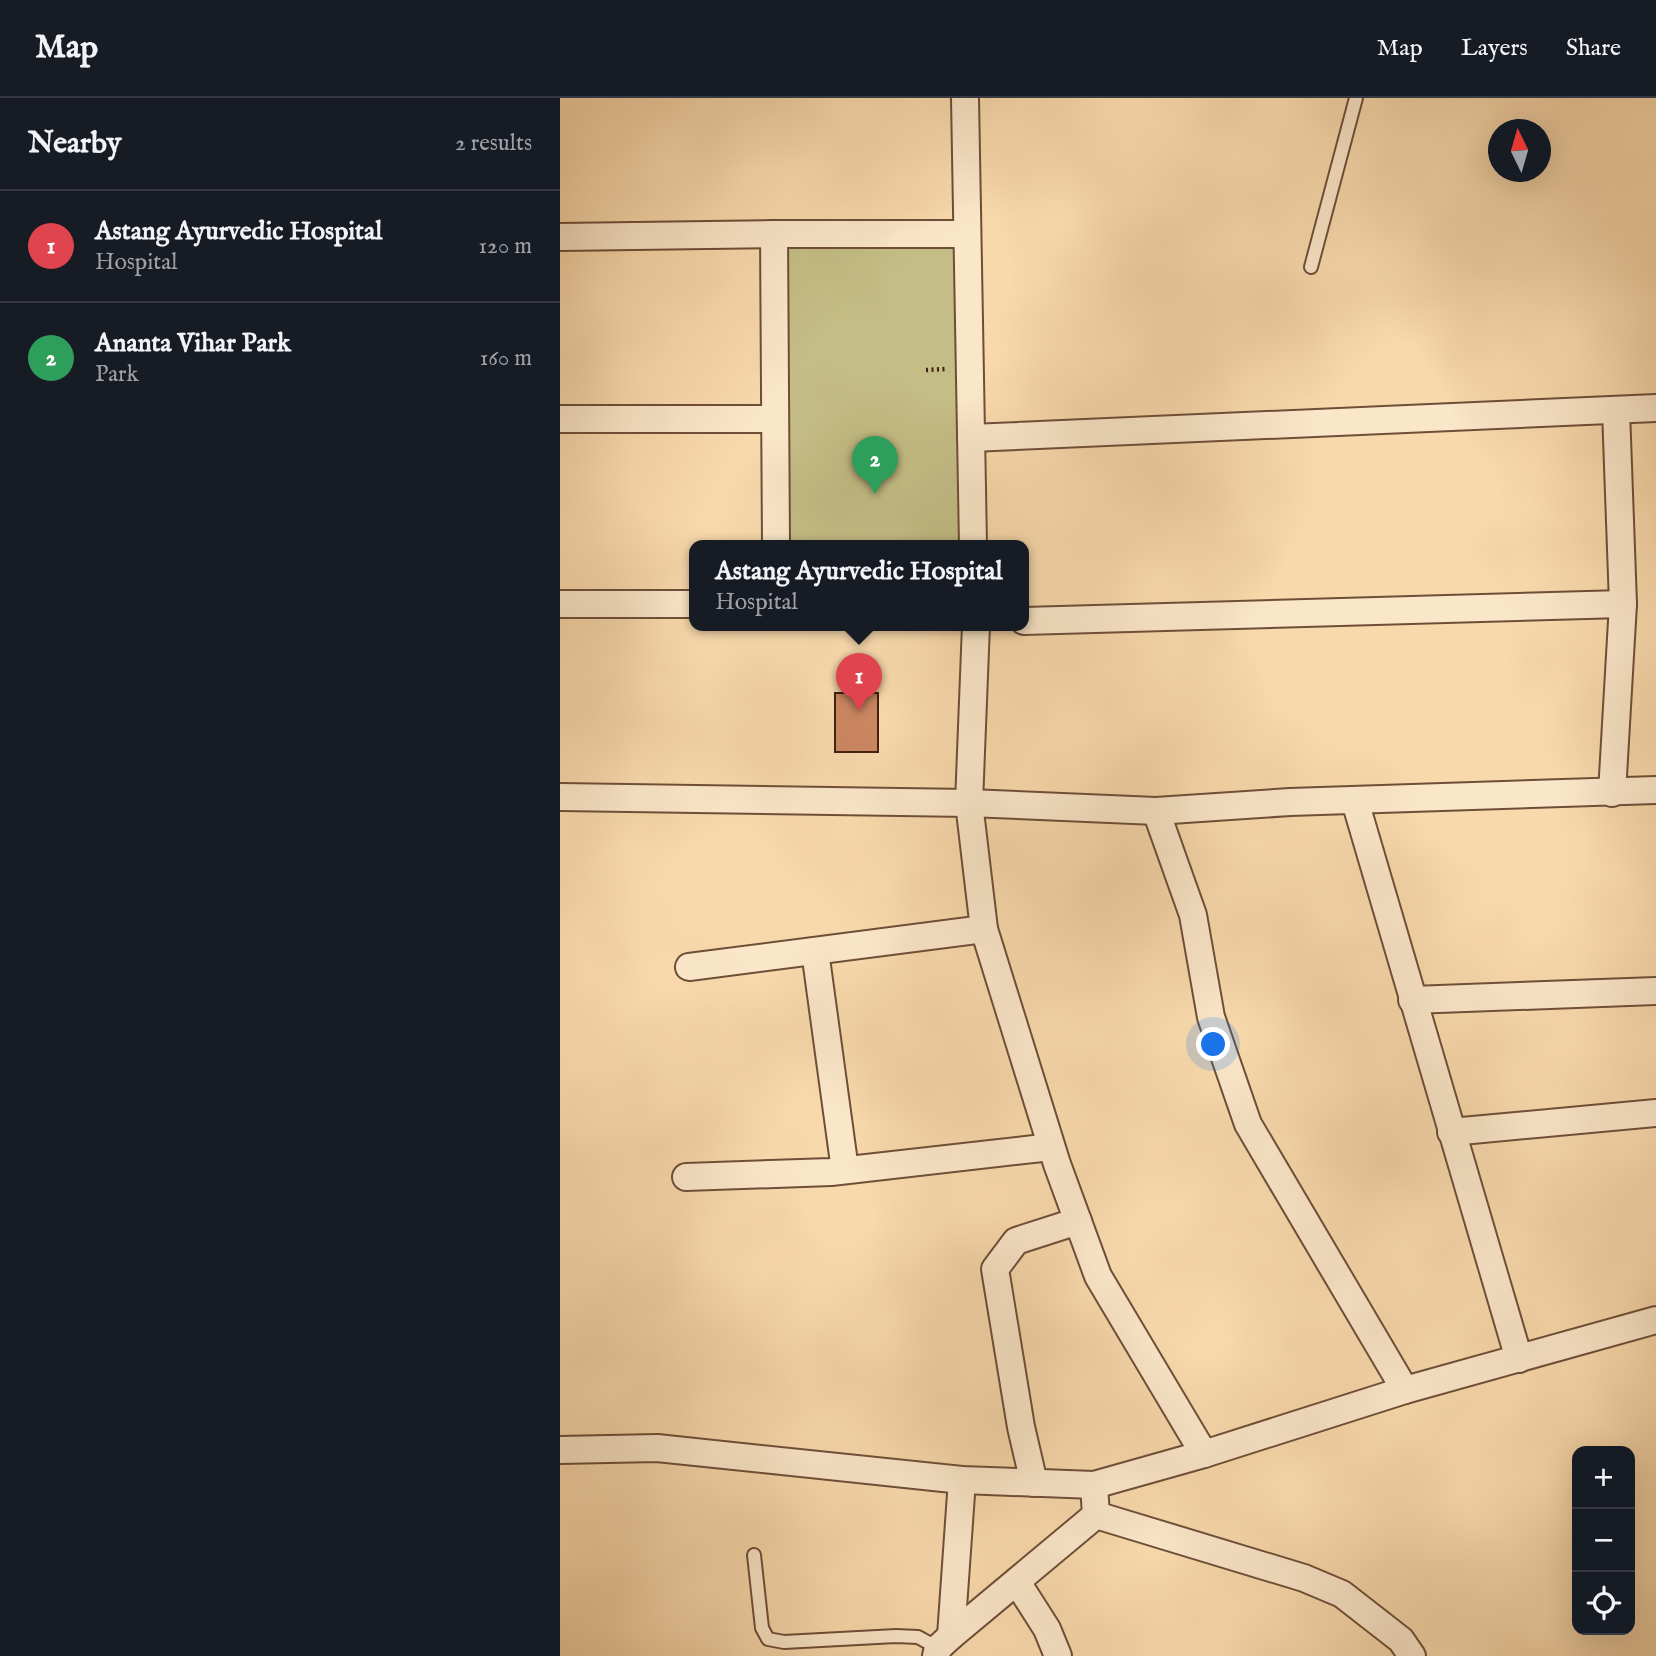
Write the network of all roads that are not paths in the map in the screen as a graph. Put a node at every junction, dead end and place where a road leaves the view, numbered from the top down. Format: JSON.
{"nodes":[{"id":1,"x":965,"y":98,"type":"edge"},
{"id":2,"x":1356,"y":98,"type":"edge"},
{"id":3,"x":774,"y":234,"type":"junction"},
{"id":4,"x":967,"y":234,"type":"junction"},
{"id":5,"x":560,"y":237,"type":"edge"},
{"id":6,"x":1311,"y":267,"type":"dead end"},
{"id":7,"x":1656,"y":408,"type":"edge"},
{"id":8,"x":1616,"y":410,"type":"junction"},
{"id":9,"x":560,"y":419,"type":"edge"},
{"id":10,"x":775,"y":419,"type":"junction"},
{"id":11,"x":971,"y":438,"type":"junction"},
{"id":12,"x":776,"y":540,"type":"edge"},
{"id":13,"x":974,"y":540,"type":"edge"},
{"id":14,"x":560,"y":604,"type":"edge"},
{"id":15,"x":689,"y":604,"type":"edge"},
{"id":16,"x":1623,"y":604,"type":"junction"},
{"id":17,"x":1029,"y":621,"type":"edge"},
{"id":18,"x":976,"y":631,"type":"edge"},
{"id":19,"x":1656,"y":790,"type":"edge"},
{"id":20,"x":1612,"y":793,"type":"junction"},
{"id":21,"x":560,"y":797,"type":"edge"},
{"id":22,"x":1355,"y":801,"type":"junction"},
{"id":23,"x":969,"y":803,"type":"junction"},
{"id":24,"x":1156,"y":811,"type":"junction"},
{"id":25,"x":984,"y":929,"type":"junction"},
{"id":26,"x":815,"y":951,"type":"junction"},
{"id":27,"x":689,"y":967,"type":"dead end"},
{"id":28,"x":1656,"y":991,"type":"edge"},
{"id":29,"x":1412,"y":1000,"type":"junction"},
{"id":30,"x":1656,"y":1113,"type":"edge"},
{"id":31,"x":1451,"y":1132,"type":"junction"},
{"id":32,"x":1051,"y":1147,"type":"junction"},
{"id":33,"x":845,"y":1170,"type":"junction"},
{"id":34,"x":686,"y":1177,"type":"dead end"},
{"id":35,"x":1078,"y":1222,"type":"junction"},
{"id":36,"x":1656,"y":1320,"type":"edge"},
{"id":37,"x":1519,"y":1359,"type":"junction"},
{"id":38,"x":1405,"y":1390,"type":"junction"},
{"id":39,"x":560,"y":1450,"type":"edge"},
{"id":40,"x":1205,"y":1454,"type":"junction"},
{"id":41,"x":962,"y":1480,"type":"junction"},
{"id":42,"x":1034,"y":1483,"type":"junction"},
{"id":43,"x":1094,"y":1485,"type":"junction"},
{"id":44,"x":1096,"y":1515,"type":"junction"},
{"id":45,"x":754,"y":1555,"type":"dead end"},
{"id":46,"x":1017,"y":1582,"type":"junction"},
{"id":47,"x":941,"y":1646,"type":"edge"},
{"id":48,"x":1058,"y":1656,"type":"edge"},
{"id":49,"x":1412,"y":1656,"type":"edge"}],
"edges":[{"from":1,"to":4,"type":"street"},
{"from":2,"to":6,"type":"lane"},
{"from":3,"to":4,"type":"street"},
{"from":3,"to":5,"type":"street"},
{"from":3,"to":10,"type":"street"},
{"from":4,"to":11,"type":"street"},
{"from":7,"to":8,"type":"street"},
{"from":8,"to":11,"type":"street"},
{"from":8,"to":16,"type":"street"},
{"from":9,"to":10,"type":"street"},
{"from":10,"to":12,"type":"street"},
{"from":11,"to":13,"type":"street"},
{"from":14,"to":15,"type":"street"},
{"from":16,"to":17,"type":"street"},
{"from":16,"to":20,"type":"street"},
{"from":18,"to":23,"type":"street"},
{"from":19,"to":20,"type":"street"},
{"from":20,"to":22,"type":"street"},
{"from":21,"to":23,"type":"street"},
{"from":22,"to":24,"type":"street"},
{"from":22,"to":29,"type":"street"},
{"from":23,"to":24,"type":"street"},
{"from":23,"to":25,"type":"street"},
{"from":24,"to":38,"type":"street"},
{"from":25,"to":26,"type":"street"},
{"from":25,"to":32,"type":"street"},
{"from":26,"to":27,"type":"street"},
{"from":26,"to":33,"type":"street"},
{"from":28,"to":29,"type":"street"},
{"from":29,"to":31,"type":"street"},
{"from":30,"to":31,"type":"street"},
{"from":31,"to":37,"type":"street"},
{"from":32,"to":33,"type":"street"},
{"from":32,"to":35,"type":"street"},
{"from":33,"to":34,"type":"street"},
{"from":35,"to":40,"type":"street"},
{"from":35,"to":42,"type":"street"},
{"from":36,"to":37,"type":"street"},
{"from":37,"to":38,"type":"street"},
{"from":38,"to":40,"type":"street"},
{"from":39,"to":41,"type":"street"},
{"from":40,"to":43,"type":"street"},
{"from":41,"to":42,"type":"street"},
{"from":41,"to":47,"type":"street"},
{"from":42,"to":43,"type":"street"},
{"from":43,"to":44,"type":"street"},
{"from":44,"to":46,"type":"street"},
{"from":44,"to":49,"type":"street"},
{"from":45,"to":47,"type":"lane"},
{"from":46,"to":47,"type":"street"},
{"from":46,"to":48,"type":"street"}]}
